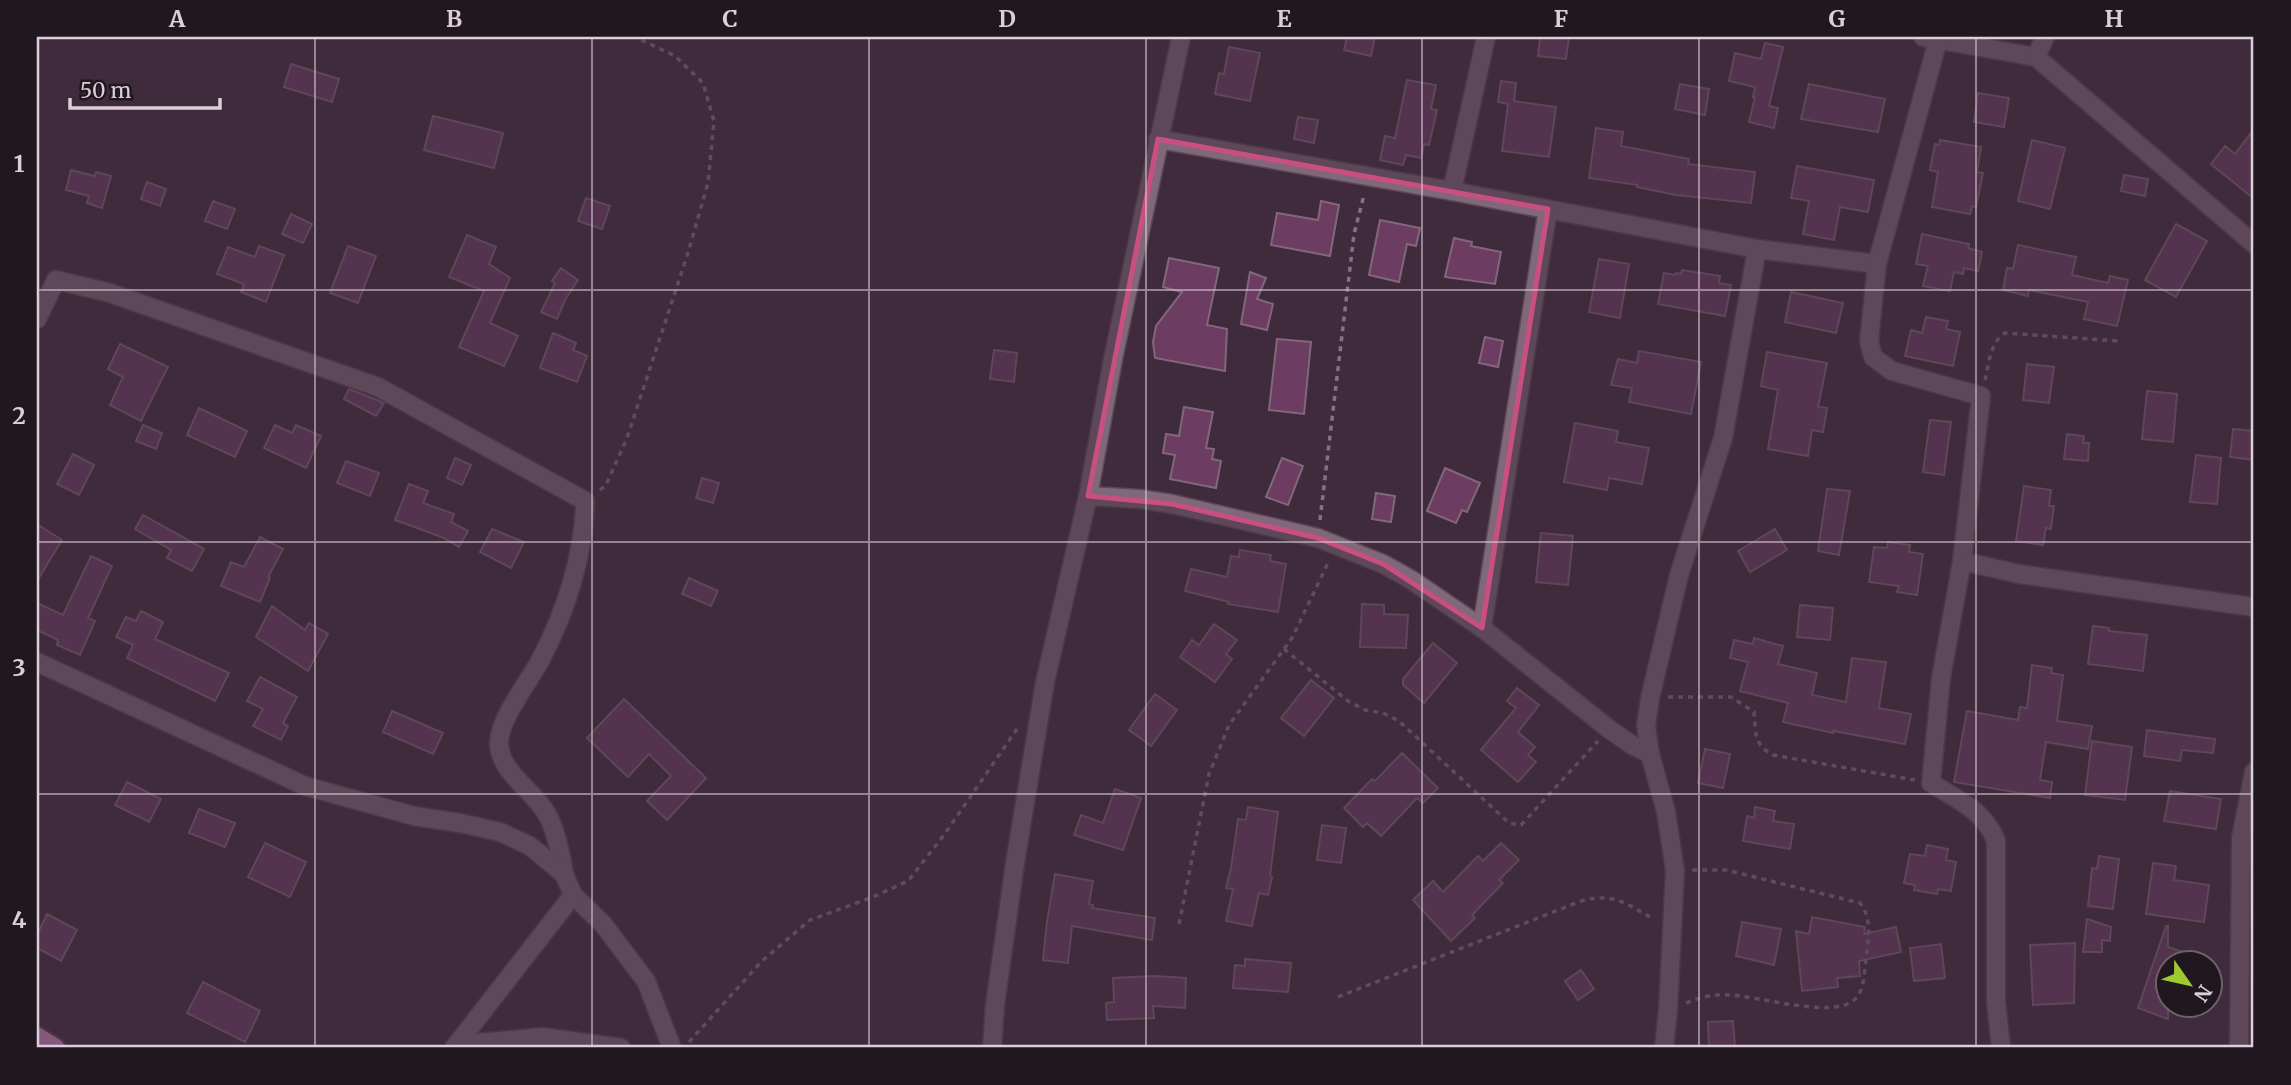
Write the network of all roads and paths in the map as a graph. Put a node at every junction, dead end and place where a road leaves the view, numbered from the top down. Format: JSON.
{"nodes":[{"id":1,"x":635,"y":37,"type":"edge"},
{"id":2,"x":1181,"y":37,"type":"edge"},
{"id":3,"x":1486,"y":37,"type":"edge"},
{"id":4,"x":2045,"y":37,"type":"edge"},
{"id":5,"x":1930,"y":39,"type":"edge"},
{"id":6,"x":2036,"y":57,"type":"junction"},
{"id":7,"x":1158,"y":139,"type":"junction"},
{"id":8,"x":1369,"y":176,"type":"junction"},
{"id":9,"x":1452,"y":191,"type":"junction"},
{"id":10,"x":1548,"y":209,"type":"junction"},
{"id":11,"x":2254,"y":244,"type":"edge"},
{"id":12,"x":1756,"y":249,"type":"junction"},
{"id":13,"x":1877,"y":264,"type":"junction"},
{"id":14,"x":56,"y":280,"type":"junction"},
{"id":15,"x":37,"y":286,"type":"edge"},
{"id":16,"x":37,"y":319,"type":"edge"},
{"id":17,"x":2118,"y":341,"type":"dead end"},
{"id":18,"x":1981,"y":396,"type":"junction"},
{"id":19,"x":1088,"y":496,"type":"junction"},
{"id":20,"x":585,"y":501,"type":"junction"},
{"id":21,"x":1318,"y":538,"type":"junction"},
{"id":22,"x":1337,"y":545,"type":"junction"},
{"id":23,"x":1962,"y":561,"type":"junction"},
{"id":24,"x":2254,"y":607,"type":"edge"},
{"id":25,"x":1482,"y":628,"type":"junction"},
{"id":26,"x":1284,"y":649,"type":"junction"},
{"id":27,"x":37,"y":662,"type":"edge"},
{"id":28,"x":1650,"y":698,"type":"junction"},
{"id":29,"x":1021,"y":723,"type":"dead end"},
{"id":30,"x":1609,"y":729,"type":"junction"},
{"id":31,"x":1650,"y":754,"type":"junction"},
{"id":32,"x":2254,"y":772,"type":"edge"},
{"id":33,"x":1931,"y":783,"type":"junction"},
{"id":34,"x":1675,"y":870,"type":"junction"},
{"id":35,"x":564,"y":874,"type":"junction"},
{"id":36,"x":573,"y":895,"type":"junction"},
{"id":37,"x":1179,"y":924,"type":"dead end"},
{"id":38,"x":1673,"y":928,"type":"junction"},
{"id":39,"x":1338,"y":997,"type":"dead end"},
{"id":40,"x":1668,"y":1010,"type":"junction"},
{"id":41,"x":37,"y":1037,"type":"edge"},
{"id":42,"x":455,"y":1046,"type":"edge"},
{"id":43,"x":55,"y":1048,"type":"edge"},
{"id":44,"x":621,"y":1048,"type":"edge"},
{"id":45,"x":672,"y":1048,"type":"edge"},
{"id":46,"x":683,"y":1048,"type":"edge"},
{"id":47,"x":992,"y":1048,"type":"edge"},
{"id":48,"x":1664,"y":1048,"type":"edge"},
{"id":49,"x":2000,"y":1048,"type":"edge"},
{"id":50,"x":2239,"y":1048,"type":"edge"}],
"edges":[{"from":1,"to":20,"type":"path"},
{"from":2,"to":7,"type":"street"},
{"from":3,"to":9,"type":"street"},
{"from":4,"to":6,"type":"street"},
{"from":5,"to":6,"type":"street"},
{"from":5,"to":13,"type":"street"},
{"from":6,"to":11,"type":"street"},
{"from":7,"to":8,"type":"street"},
{"from":7,"to":19,"type":"street"},
{"from":8,"to":9,"type":"street"},
{"from":8,"to":21,"type":"path"},
{"from":9,"to":10,"type":"street"},
{"from":10,"to":12,"type":"street"},
{"from":10,"to":25,"type":"street"},
{"from":12,"to":13,"type":"street"},
{"from":12,"to":28,"type":"street"},
{"from":13,"to":18,"type":"street"},
{"from":14,"to":15,"type":"street"},
{"from":14,"to":16,"type":"street"},
{"from":14,"to":20,"type":"street"},
{"from":17,"to":18,"type":"path"},
{"from":18,"to":23,"type":"street"},
{"from":19,"to":21,"type":"street"},
{"from":19,"to":47,"type":"street"},
{"from":20,"to":35,"type":"street"},
{"from":21,"to":22,"type":"street"},
{"from":22,"to":25,"type":"street"},
{"from":22,"to":26,"type":"path"},
{"from":23,"to":24,"type":"street"},
{"from":23,"to":33,"type":"street"},
{"from":25,"to":30,"type":"street"},
{"from":26,"to":30,"type":"path"},
{"from":26,"to":37,"type":"path"},
{"from":27,"to":35,"type":"street"},
{"from":28,"to":31,"type":"street"},
{"from":28,"to":33,"type":"path"},
{"from":29,"to":46,"type":"path"},
{"from":30,"to":31,"type":"street"},
{"from":31,"to":34,"type":"street"},
{"from":32,"to":50,"type":"street"},
{"from":33,"to":49,"type":"street"},
{"from":34,"to":38,"type":"street"},
{"from":34,"to":40,"type":"path"},
{"from":35,"to":36,"type":"street"},
{"from":36,"to":42,"type":"street"},
{"from":36,"to":45,"type":"street"},
{"from":38,"to":39,"type":"path"},
{"from":38,"to":40,"type":"street"},
{"from":40,"to":48,"type":"street"},
{"from":41,"to":43,"type":"highway"},
{"from":42,"to":44,"type":"street"}]}
